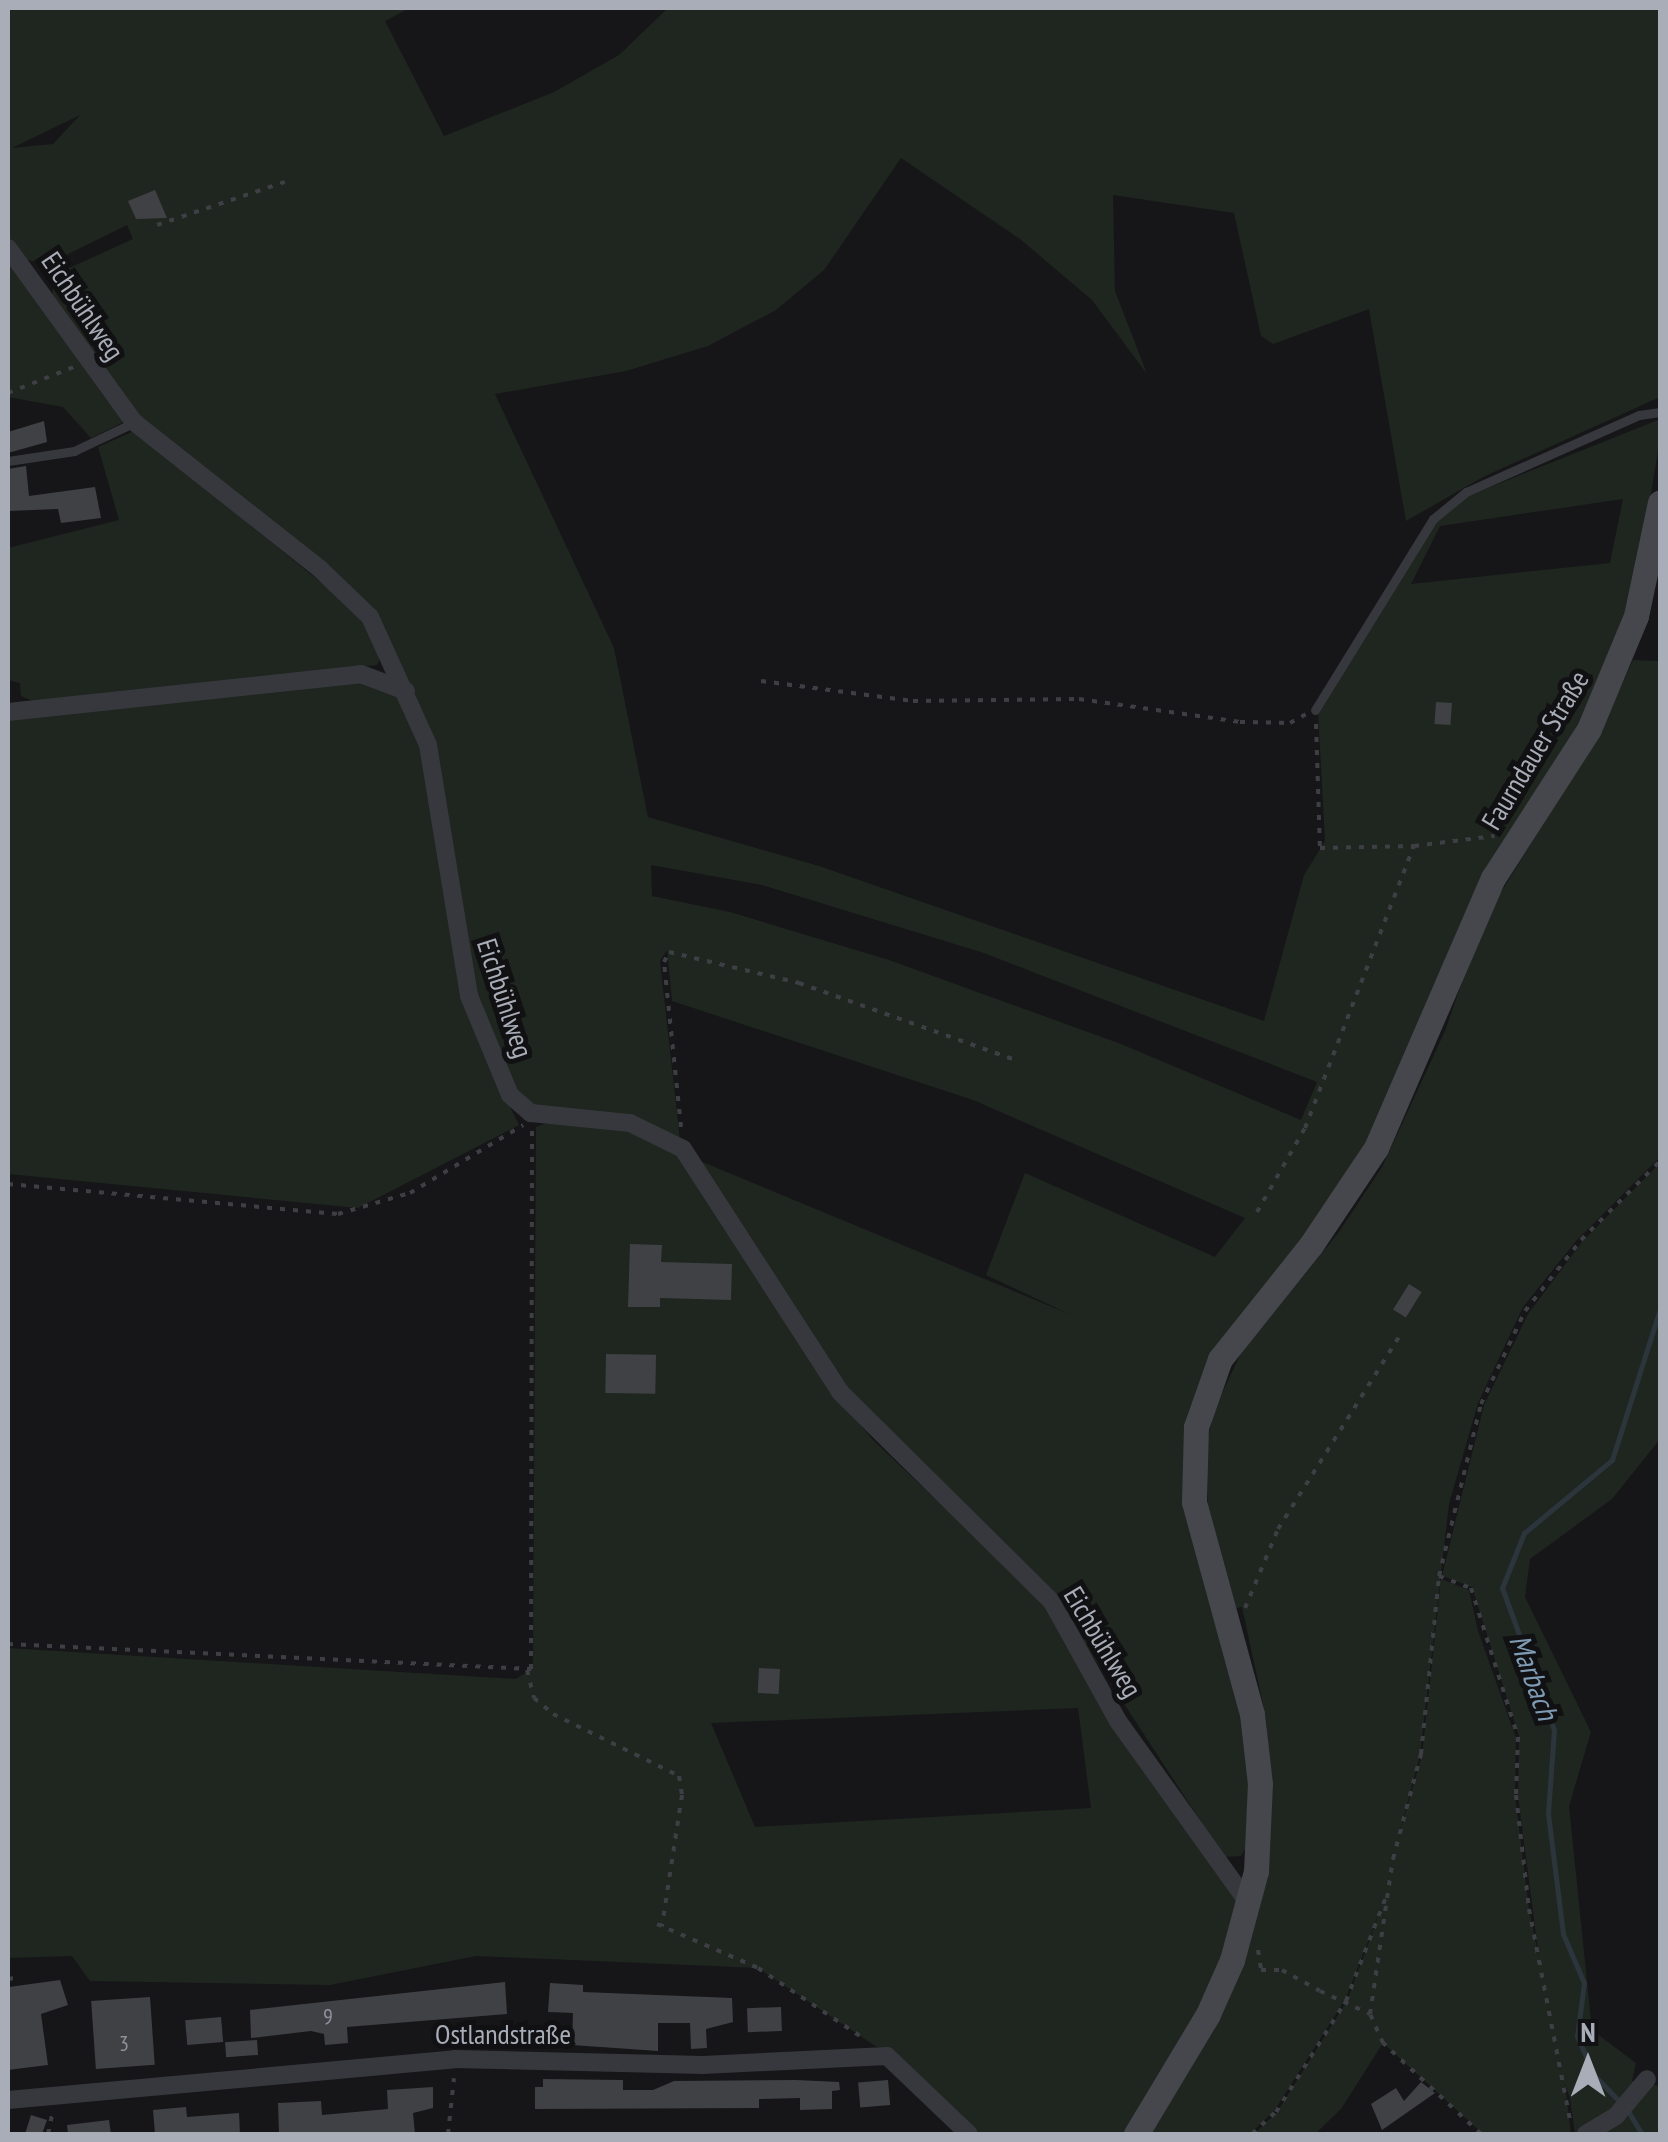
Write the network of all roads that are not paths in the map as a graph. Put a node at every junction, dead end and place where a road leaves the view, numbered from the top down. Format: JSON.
{"nodes":[{"id":1,"x":8,"y":248,"type":"edge"},
{"id":2,"x":1660,"y":412,"type":"edge"},
{"id":3,"x":134,"y":422,"type":"junction"},
{"id":4,"x":8,"y":461,"type":"edge"},
{"id":5,"x":1660,"y":502,"type":"edge"},
{"id":6,"x":406,"y":691,"type":"junction"},
{"id":7,"x":1315,"y":710,"type":"road end"},
{"id":8,"x":8,"y":712,"type":"edge"},
{"id":9,"x":1249,"y":1904,"type":"junction"},
{"id":10,"x":1648,"y":2083,"type":"edge"},
{"id":11,"x":8,"y":2100,"type":"edge"},
{"id":12,"x":969,"y":2134,"type":"edge"},
{"id":13,"x":1136,"y":2134,"type":"edge"},
{"id":14,"x":1586,"y":2134,"type":"edge"}],
"edges":[{"from":1,"to":3,"type":"street","name":"Eichbühlweg"},
{"from":2,"to":7,"type":"lane"},
{"from":3,"to":4,"type":"lane"},
{"from":3,"to":6,"type":"street","name":"Eichbühlweg"},
{"from":5,"to":9,"type":"street","name":"Faurndauer Straße"},
{"from":6,"to":8,"type":"street"},
{"from":6,"to":9,"type":"street","name":"Eichbühlweg"},
{"from":9,"to":13,"type":"street","name":"Faurndauer Straße"},
{"from":10,"to":14,"type":"street"},
{"from":11,"to":12,"type":"street","name":"Ostlandstraße"}]}
